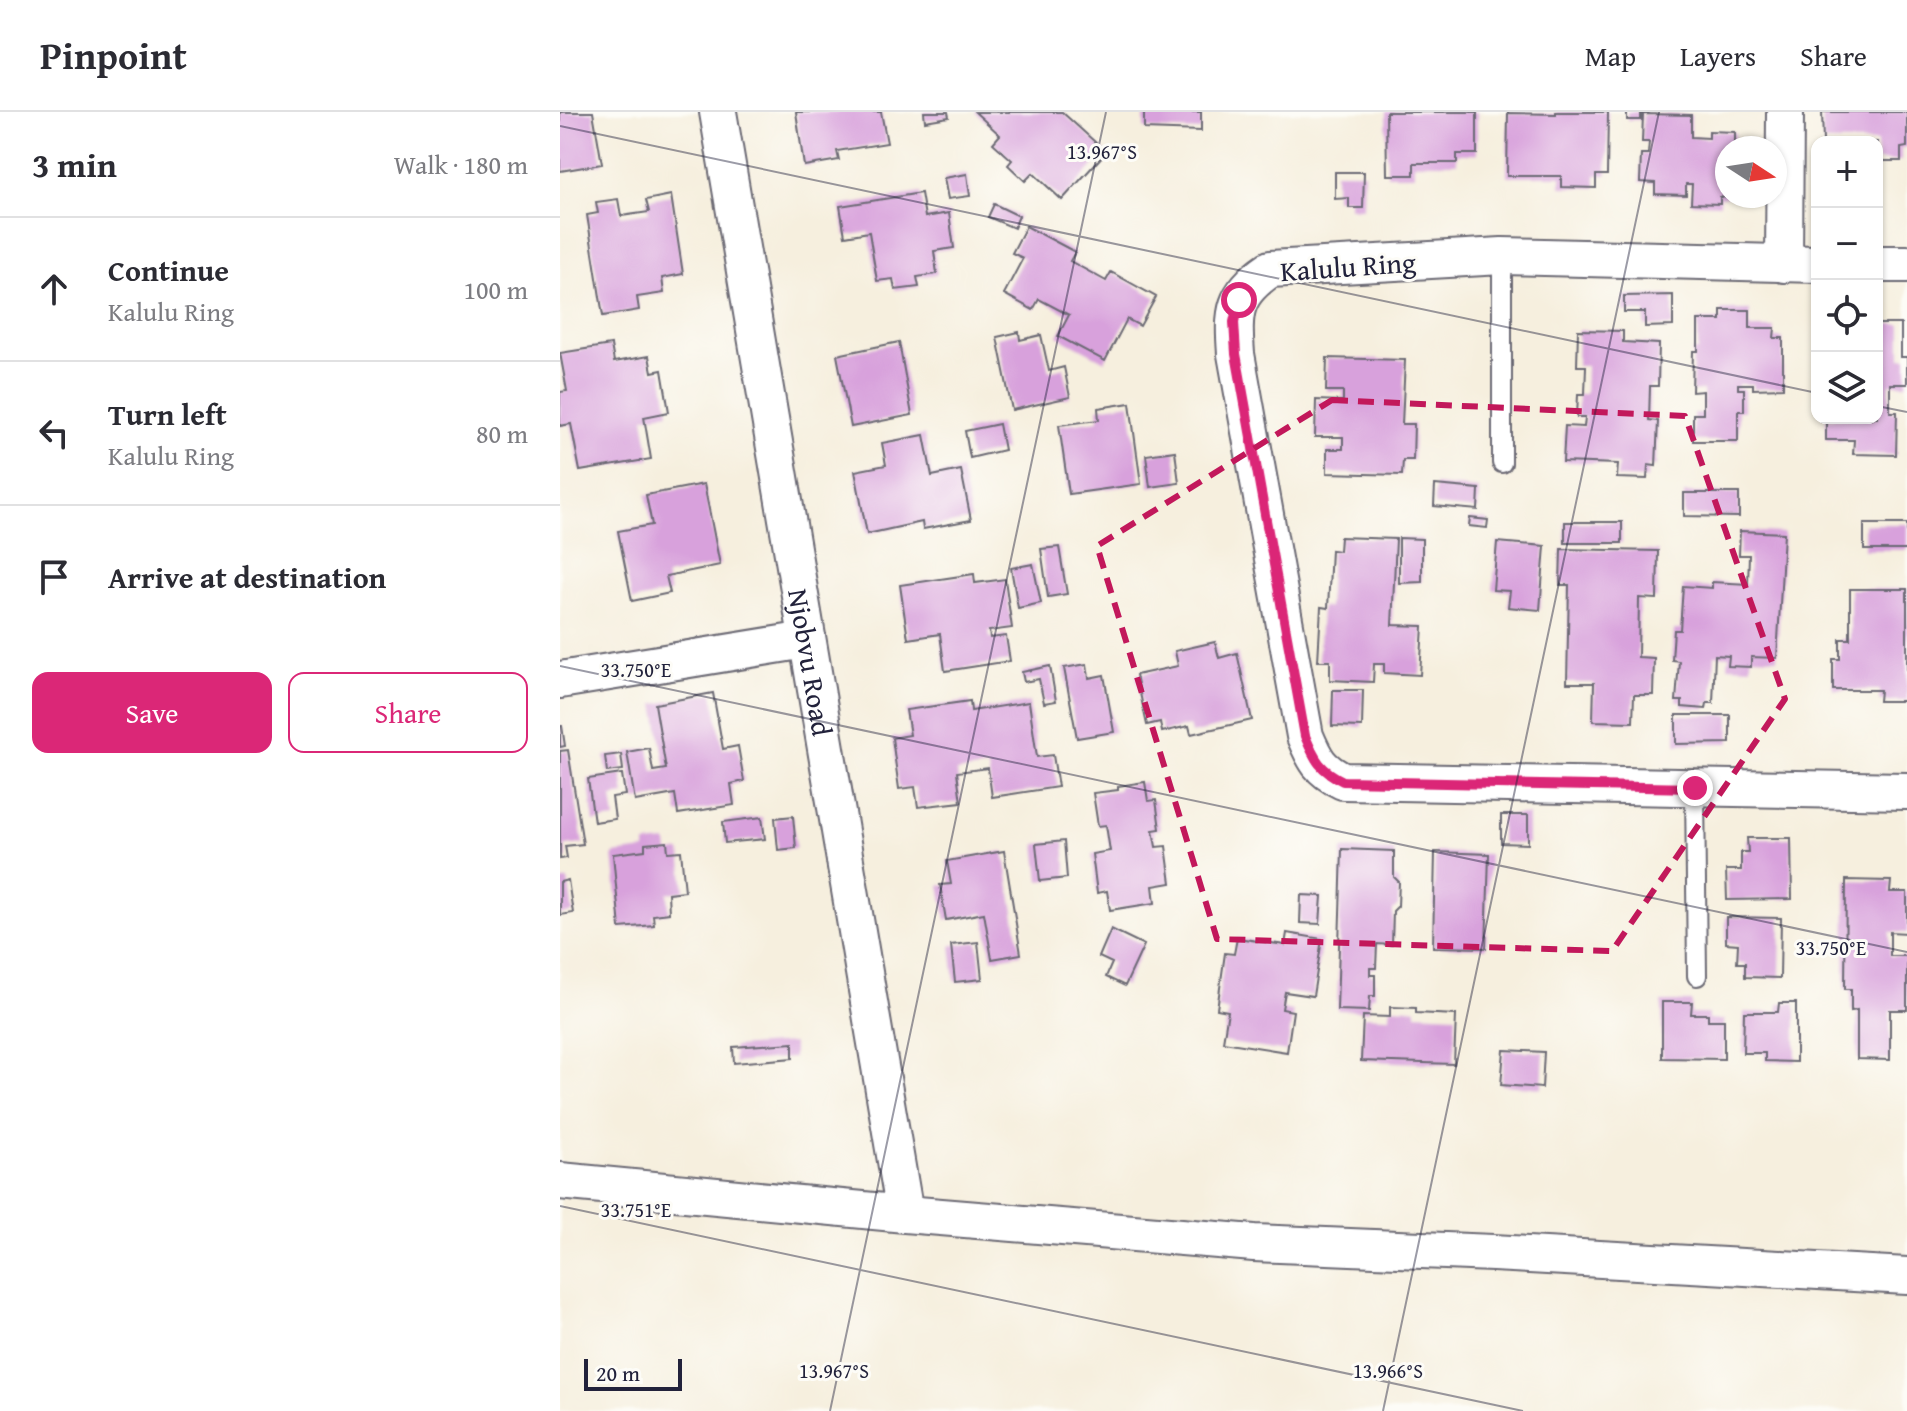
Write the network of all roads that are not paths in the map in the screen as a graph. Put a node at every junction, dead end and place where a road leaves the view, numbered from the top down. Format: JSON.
{"nodes":[{"id":1,"x":718,"y":112,"type":"edge"},
{"id":2,"x":1785,"y":112,"type":"edge"},
{"id":3,"x":1502,"y":256,"type":"junction"},
{"id":4,"x":1801,"y":264,"type":"edge"},
{"id":5,"x":1883,"y":264,"type":"edge"},
{"id":6,"x":1907,"y":264,"type":"edge"},
{"id":7,"x":1502,"y":463,"type":"dead end"},
{"id":8,"x":806,"y":640,"type":"junction"},
{"id":9,"x":560,"y":680,"type":"edge"},
{"id":10,"x":1695,"y":788,"type":"junction"},
{"id":11,"x":1907,"y":791,"type":"edge"},
{"id":12,"x":1697,"y":976,"type":"dead end"},
{"id":13,"x":560,"y":1181,"type":"edge"},
{"id":14,"x":905,"y":1214,"type":"junction"},
{"id":15,"x":1907,"y":1276,"type":"edge"}],
"edges":[{"from":1,"to":8,"type":"street","name":"Njobvu Road"},
{"from":2,"to":4,"type":"street"},
{"from":3,"to":4,"type":"street","name":"Kalulu Ring"},
{"from":3,"to":7,"type":"lane"},
{"from":3,"to":10,"type":"street","name":"Kalulu Ring"},
{"from":5,"to":6,"type":"street"},
{"from":8,"to":9,"type":"street"},
{"from":8,"to":14,"type":"street","name":"Njobvu Road"},
{"from":10,"to":11,"type":"street","name":"Kalulu Ring"},
{"from":10,"to":12,"type":"lane"},
{"from":13,"to":14,"type":"street"},
{"from":14,"to":15,"type":"street"}]}
